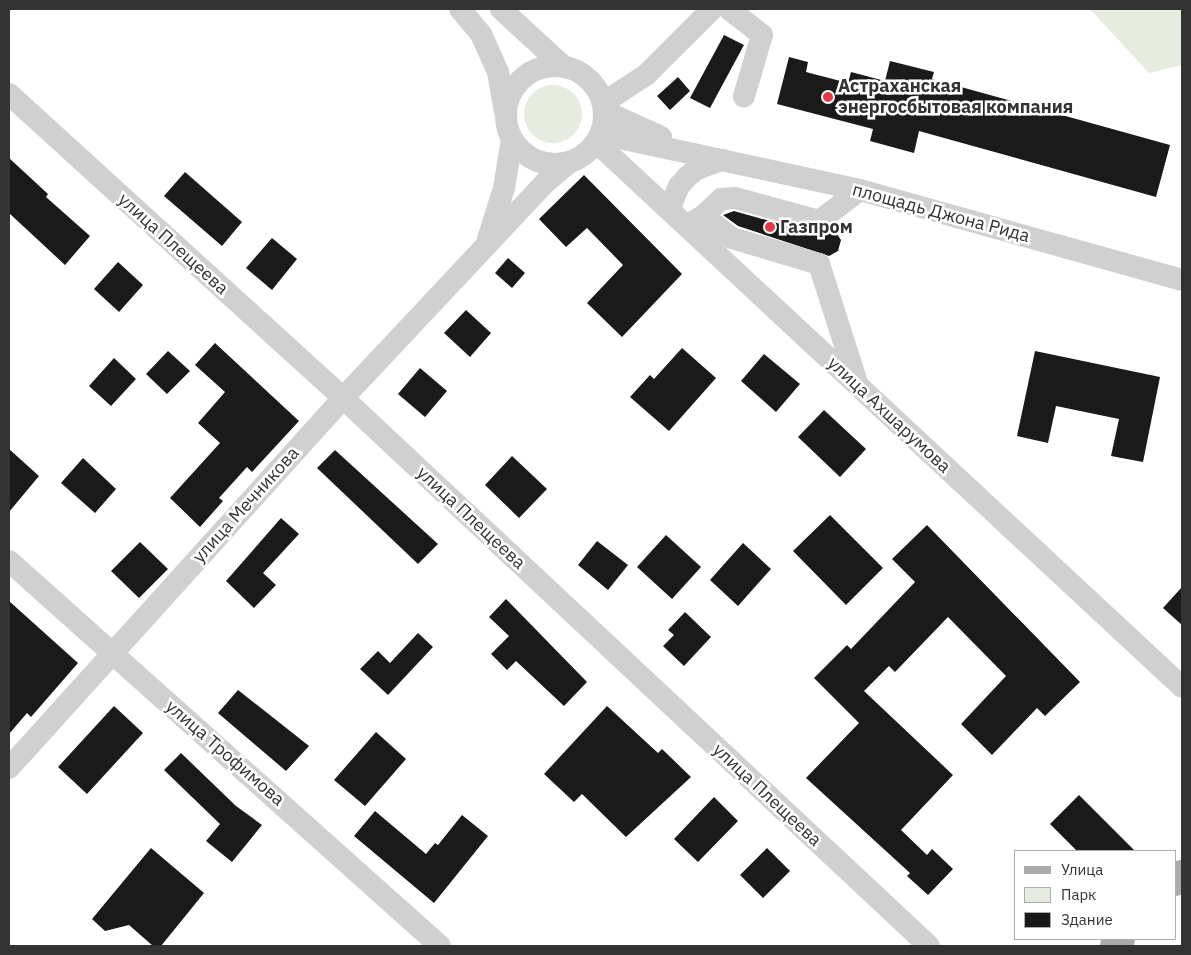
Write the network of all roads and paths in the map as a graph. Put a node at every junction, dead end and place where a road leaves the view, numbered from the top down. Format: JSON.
{"nodes":[{"id":1,"x":460,"y":9,"type":"edge"},
{"id":2,"x":501,"y":9,"type":"edge"},
{"id":3,"x":712,"y":9,"type":"edge"},
{"id":4,"x":729,"y":9,"type":"edge"},
{"id":5,"x":563,"y":66,"type":"junction"},
{"id":6,"x":9,"y":94,"type":"edge"},
{"id":7,"x":744,"y":96,"type":"dead end"},
{"id":8,"x":604,"y":107,"type":"junction"},
{"id":9,"x":506,"y":114,"type":"junction"},
{"id":10,"x":598,"y":138,"type":"junction"},
{"id":11,"x":512,"y":139,"type":"junction"},
{"id":12,"x":698,"y":153,"type":"junction"},
{"id":13,"x":722,"y":160,"type":"junction"},
{"id":14,"x":570,"y":162,"type":"junction"},
{"id":15,"x":860,"y":190,"type":"junction"},
{"id":16,"x":670,"y":208,"type":"junction"},
{"id":17,"x":696,"y":221,"type":"junction"},
{"id":18,"x":486,"y":245,"type":"junction"},
{"id":19,"x":1182,"y":280,"type":"edge"},
{"id":20,"x":858,"y":387,"type":"junction"},
{"id":21,"x":343,"y":398,"type":"junction"},
{"id":22,"x":9,"y":561,"type":"edge"},
{"id":23,"x":111,"y":653,"type":"junction"},
{"id":24,"x":1182,"y":687,"type":"edge"},
{"id":25,"x":9,"y":768,"type":"edge"},
{"id":26,"x":440,"y":946,"type":"edge"},
{"id":27,"x":929,"y":946,"type":"edge"}],
"edges":[{"from":1,"to":9,"type":"street"},
{"from":2,"to":5,"type":"street"},
{"from":3,"to":8,"type":"street"},
{"from":4,"to":7,"type":"street"},
{"from":5,"to":8,"type":"street"},
{"from":5,"to":9,"type":"street"},
{"from":6,"to":21,"type":"street","name":"улица Плещеева"},
{"from":8,"to":10,"type":"street"},
{"from":8,"to":12,"type":"street","name":"площадь Джона Рида"},
{"from":9,"to":11,"type":"street"},
{"from":10,"to":12,"type":"street","name":"площадь Джона Рида"},
{"from":10,"to":14,"type":"street"},
{"from":10,"to":16,"type":"street","name":"улица Ахшарумова"},
{"from":11,"to":14,"type":"street"},
{"from":11,"to":18,"type":"street","name":"улица Мечникова"},
{"from":12,"to":13,"type":"street","name":"площадь Джона Рида"},
{"from":13,"to":15,"type":"street","name":"площадь Джона Рида"},
{"from":13,"to":16,"type":"street"},
{"from":14,"to":18,"type":"street","name":"улица Мечникова"},
{"from":15,"to":17,"type":"street"},
{"from":15,"to":19,"type":"street","name":"площадь Джона Рида"},
{"from":16,"to":17,"type":"street","name":"улица Ахшарумова"},
{"from":17,"to":20,"type":"street","name":"улица Ахшарумова"},
{"from":17,"to":20,"type":"street"},
{"from":18,"to":21,"type":"street","name":"улица Мечникова"},
{"from":20,"to":24,"type":"street","name":"улица Ахшарумова"},
{"from":21,"to":23,"type":"street","name":"улица Мечникова"},
{"from":21,"to":27,"type":"street","name":"улица Плещеева"},
{"from":22,"to":23,"type":"street","name":"улица Трофимова"},
{"from":23,"to":25,"type":"street","name":"улица Мечникова"},
{"from":23,"to":26,"type":"street","name":"улица Трофимова"}]}
